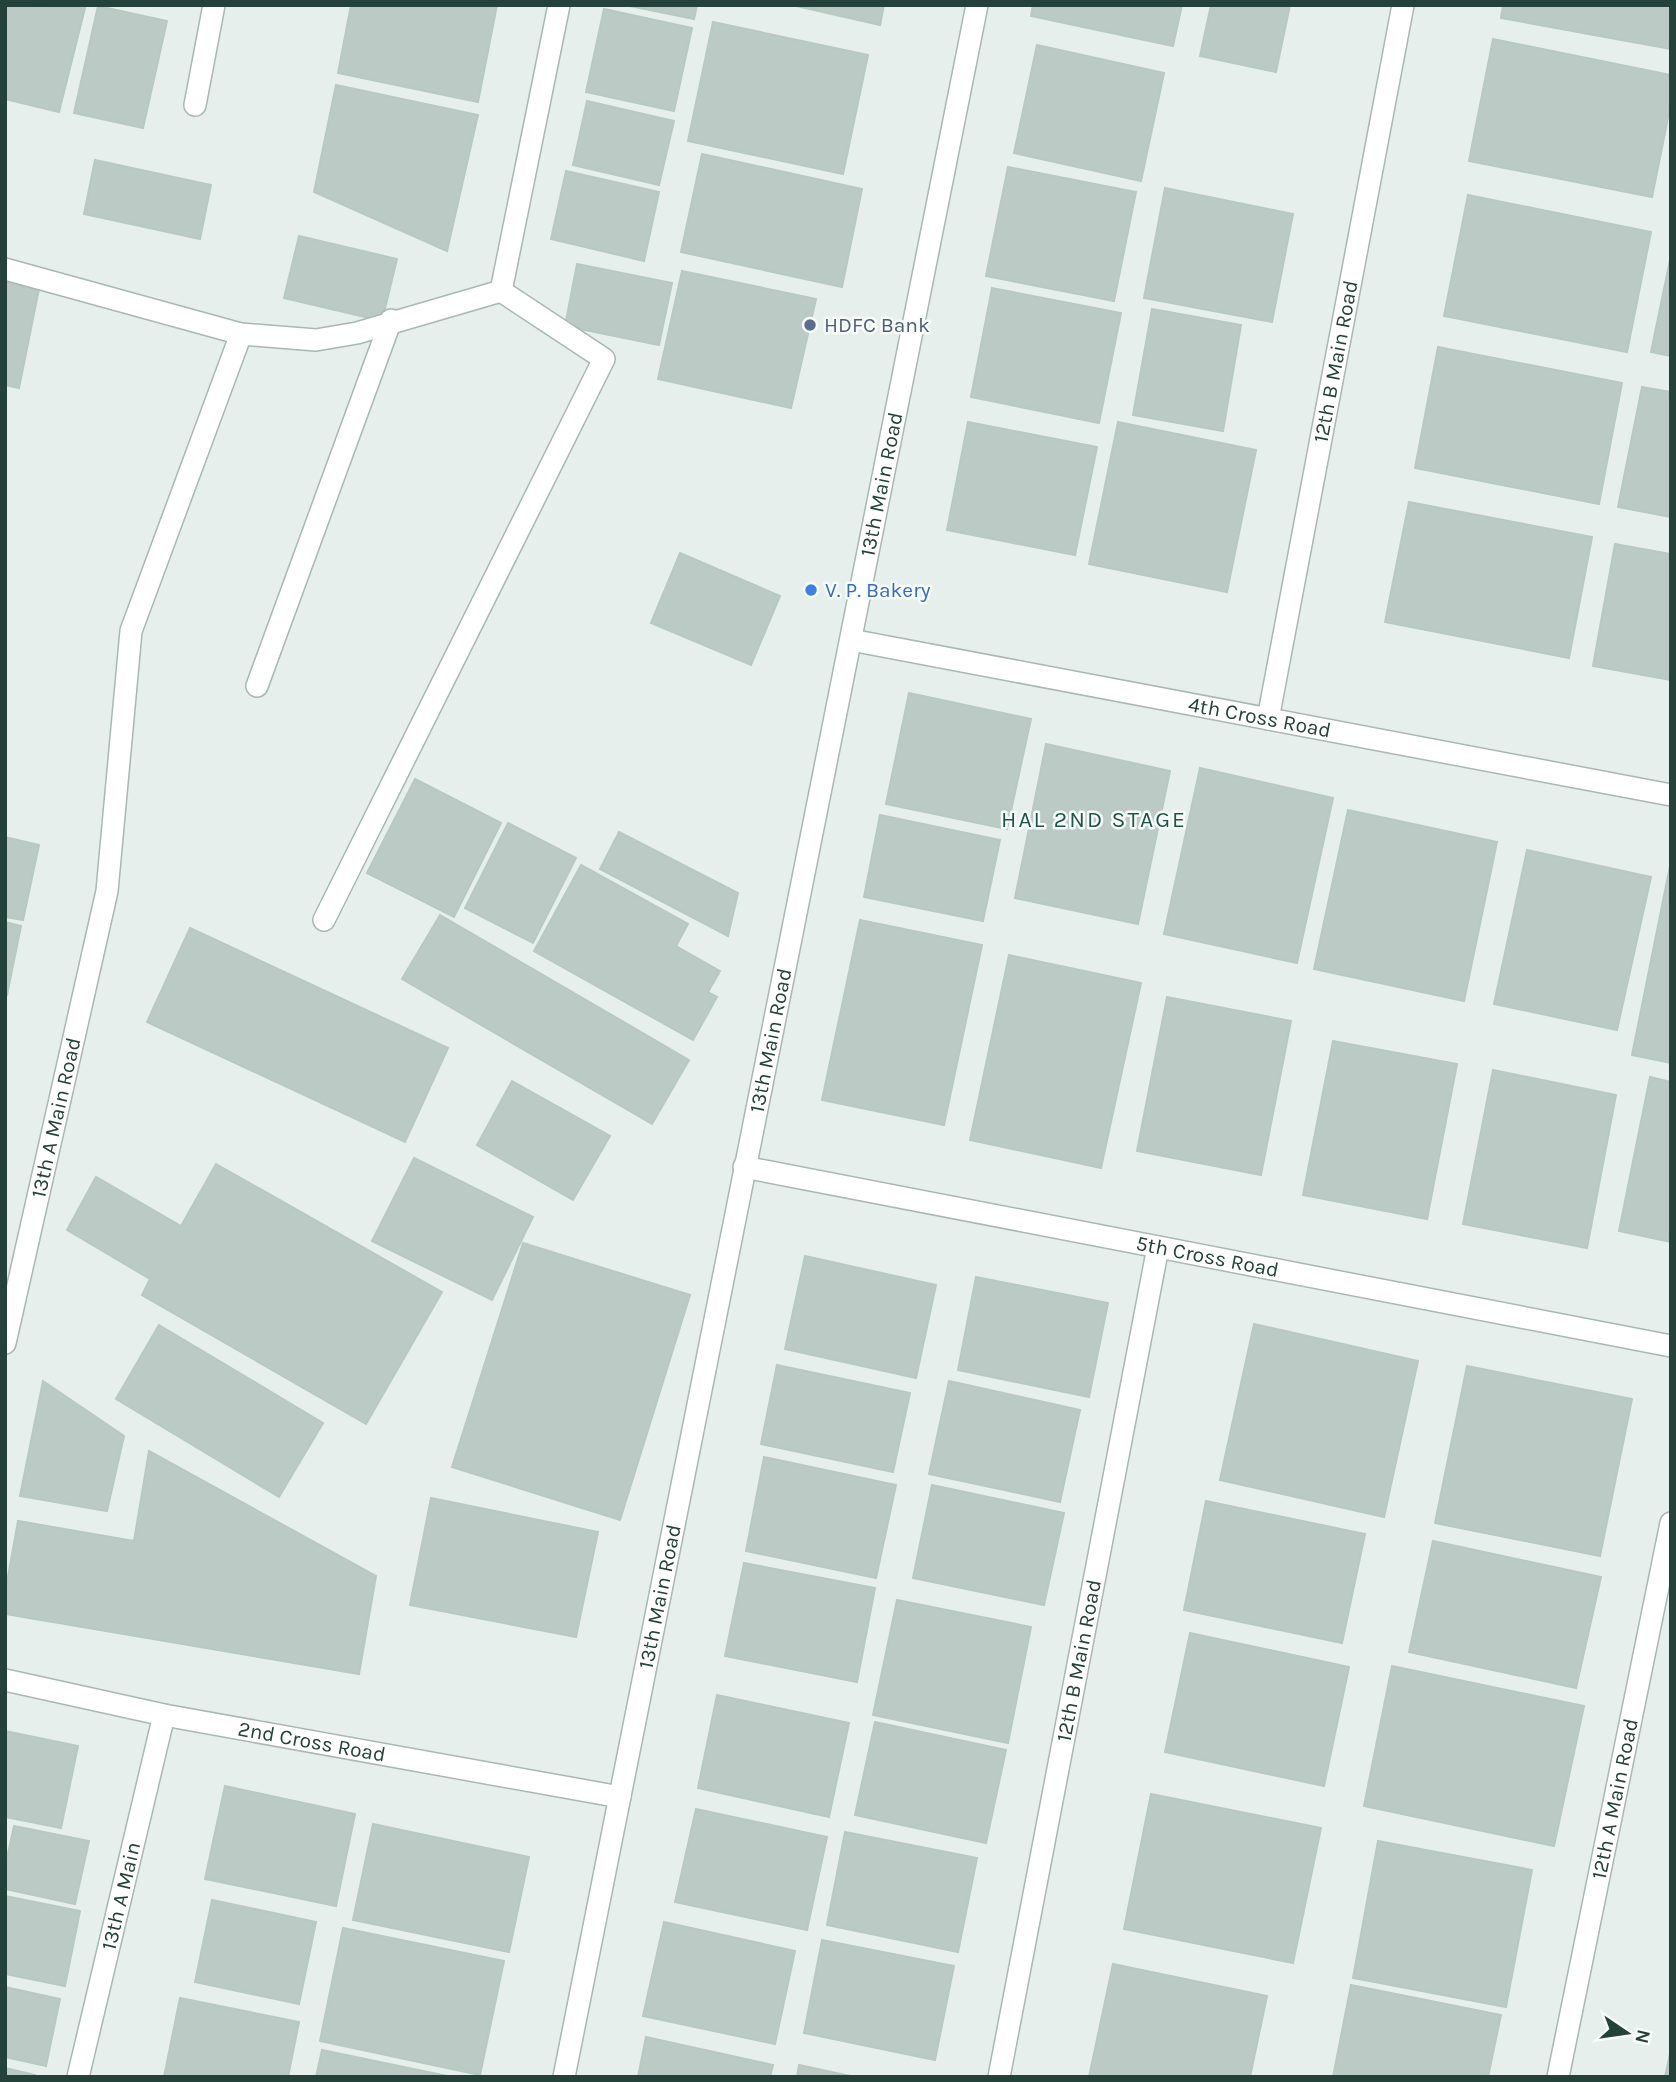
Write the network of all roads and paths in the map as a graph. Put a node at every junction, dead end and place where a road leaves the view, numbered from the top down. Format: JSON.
{"nodes":[{"id":1,"x":214,"y":5,"type":"edge"},
{"id":2,"x":559,"y":5,"type":"edge"},
{"id":3,"x":977,"y":5,"type":"edge"},
{"id":4,"x":1404,"y":5,"type":"edge"},
{"id":5,"x":195,"y":105,"type":"dead end"},
{"id":6,"x":5,"y":269,"type":"edge"},
{"id":7,"x":500,"y":291,"type":"junction"},
{"id":8,"x":391,"y":320,"type":"junction"},
{"id":9,"x":241,"y":334,"type":"junction"},
{"id":10,"x":850,"y":639,"type":"junction"},
{"id":11,"x":257,"y":686,"type":"dead end"},
{"id":12,"x":1268,"y":719,"type":"junction"},
{"id":13,"x":1671,"y":795,"type":"edge"},
{"id":14,"x":324,"y":920,"type":"dead end"},
{"id":15,"x":744,"y":1167,"type":"junction"},
{"id":16,"x":1158,"y":1247,"type":"junction"},
{"id":17,"x":5,"y":1343,"type":"edge"},
{"id":18,"x":1671,"y":1346,"type":"edge"},
{"id":19,"x":1671,"y":1522,"type":"edge"},
{"id":20,"x":5,"y":1680,"type":"edge"},
{"id":21,"x":164,"y":1715,"type":"junction"},
{"id":22,"x":620,"y":1797,"type":"junction"},
{"id":23,"x":78,"y":2077,"type":"edge"},
{"id":24,"x":564,"y":2077,"type":"edge"},
{"id":25,"x":999,"y":2077,"type":"edge"},
{"id":26,"x":1558,"y":2077,"type":"edge"}],
"edges":[{"from":1,"to":5,"type":"street"},
{"from":2,"to":7,"type":"street"},
{"from":3,"to":10,"type":"street","name":"13th Main Road"},
{"from":4,"to":12,"type":"street","name":"12th B Main Road"},
{"from":6,"to":9,"type":"street"},
{"from":7,"to":8,"type":"street"},
{"from":7,"to":14,"type":"street"},
{"from":8,"to":9,"type":"street"},
{"from":8,"to":11,"type":"street"},
{"from":9,"to":17,"type":"street","name":"13th A Main Road"},
{"from":10,"to":12,"type":"street","name":"4th Cross Road"},
{"from":10,"to":15,"type":"street","name":"13th Main Road"},
{"from":12,"to":13,"type":"street","name":"4th Cross Road"},
{"from":15,"to":16,"type":"street","name":"5th Cross Road"},
{"from":15,"to":22,"type":"street","name":"13th Main Road"},
{"from":16,"to":18,"type":"street","name":"5th Cross Road"},
{"from":16,"to":25,"type":"street","name":"12th B Main Road"},
{"from":19,"to":26,"type":"street","name":"12th A Main Road"},
{"from":20,"to":21,"type":"street","name":"2nd Cross Road"},
{"from":21,"to":22,"type":"street","name":"2nd Cross Road"},
{"from":21,"to":23,"type":"street","name":"13th A Main"},
{"from":22,"to":24,"type":"street","name":"13th Main Road"}]}
